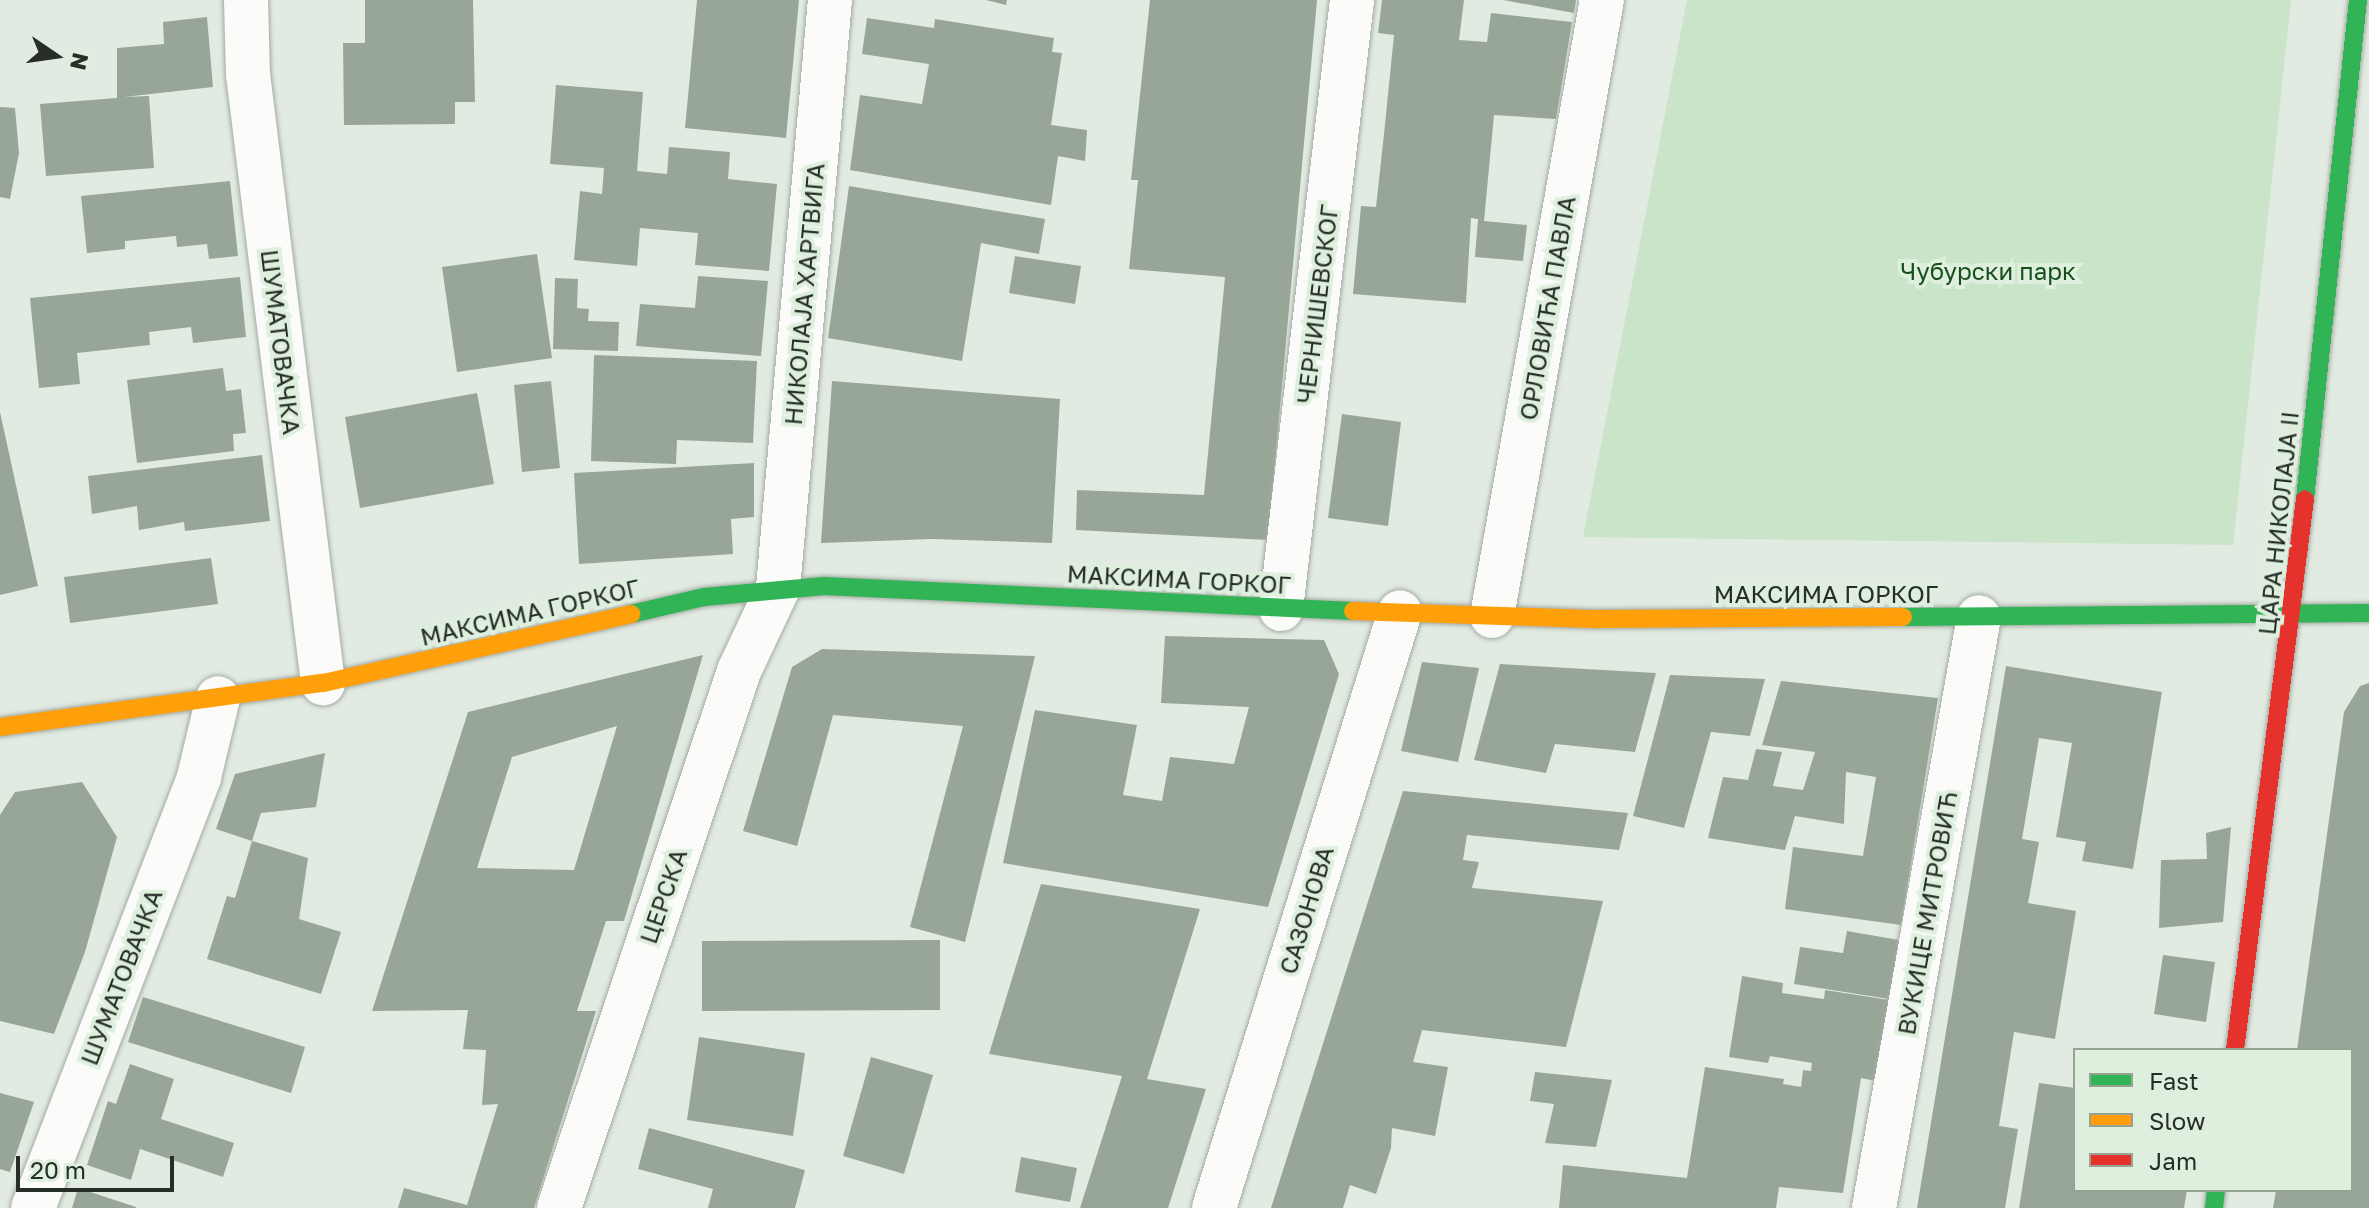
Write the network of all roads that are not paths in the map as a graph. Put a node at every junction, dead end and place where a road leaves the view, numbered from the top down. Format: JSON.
{"nodes":[{"id":1,"x":246,"y":0,"type":"edge"},
{"id":2,"x":830,"y":0,"type":"edge"},
{"id":3,"x":1352,"y":0,"type":"edge"},
{"id":4,"x":1602,"y":0,"type":"edge"},
{"id":5,"x":2358,"y":0,"type":"edge"},
{"id":6,"x":778,"y":588,"type":"junction"},
{"id":7,"x":1281,"y":609,"type":"junction"},
{"id":8,"x":1400,"y":612,"type":"junction"},
{"id":9,"x":2293,"y":612,"type":"junction"},
{"id":10,"x":2369,"y":613,"type":"edge"},
{"id":11,"x":1492,"y":616,"type":"junction"},
{"id":12,"x":1979,"y":617,"type":"junction"},
{"id":13,"x":323,"y":683,"type":"junction"},
{"id":14,"x":218,"y":698,"type":"junction"},
{"id":15,"x":0,"y":727,"type":"edge"},
{"id":16,"x":2235,"y":1048,"type":"edge"},
{"id":17,"x":33,"y":1208,"type":"edge"},
{"id":18,"x":559,"y":1208,"type":"edge"},
{"id":19,"x":1214,"y":1208,"type":"edge"},
{"id":20,"x":1874,"y":1208,"type":"edge"}],
"edges":[{"from":1,"to":13,"type":"street","name":"ШУМАТОВАЧКА"},
{"from":2,"to":6,"type":"street","name":"НИКОЛАЈА ХАРТВИГА"},
{"from":3,"to":7,"type":"street","name":"ЧЕРНИШЕВСКОГ"},
{"from":4,"to":11,"type":"street","name":"ОРЛОВИЋА ПАВЛА"},
{"from":5,"to":9,"type":"main road","name":"ЦАРА НИКОЛАЈА II"},
{"from":6,"to":7,"type":"main road","name":"МАКСИМА ГОРКОГ"},
{"from":6,"to":13,"type":"main road","name":"МАКСИМА ГОРКОГ"},
{"from":6,"to":18,"type":"street","name":"ЦЕРСКА"},
{"from":7,"to":8,"type":"main road","name":"МАКСИМА ГОРКОГ"},
{"from":8,"to":11,"type":"main road","name":"МАКСИМА ГОРКОГ"},
{"from":8,"to":19,"type":"street","name":"САЗОНОВА"},
{"from":9,"to":10,"type":"main road","name":"МАКСИМА ГОРКОГ"},
{"from":9,"to":12,"type":"main road","name":"МАКСИМА ГОРКОГ"},
{"from":9,"to":16,"type":"main road","name":"ЦАРА НИКОЛАЈА II"},
{"from":11,"to":12,"type":"main road","name":"МАКСИМА ГОРКОГ"},
{"from":12,"to":20,"type":"street","name":"ВУКИЦЕ МИТРОВИЋ"},
{"from":13,"to":14,"type":"main road","name":"МАКСИМА ГОРКОГ"},
{"from":14,"to":15,"type":"main road","name":"МАКСИМА ГОРКОГ"},
{"from":14,"to":17,"type":"street","name":"ШУМАТОВАЧКА"}]}
